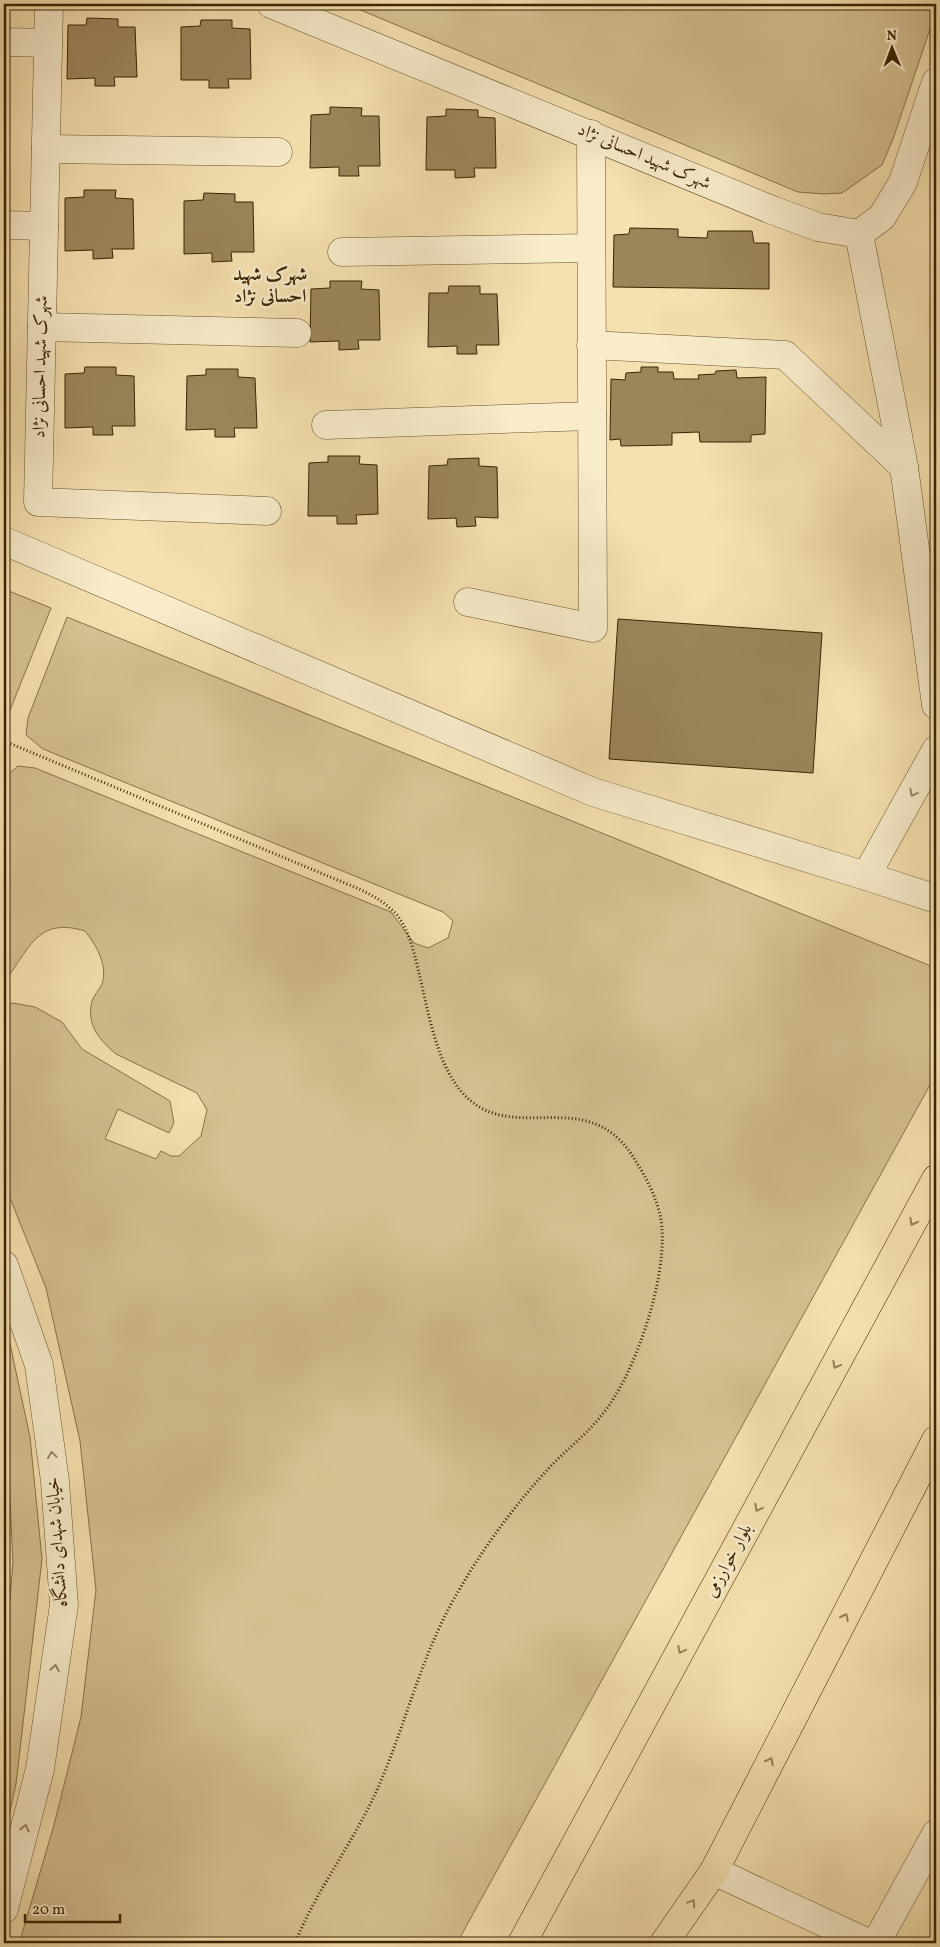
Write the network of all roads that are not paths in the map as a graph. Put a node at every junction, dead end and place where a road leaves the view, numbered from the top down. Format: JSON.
{"nodes":[{"id":1,"x":49,"y":4,"type":"edge"},
{"id":2,"x":271,"y":4,"type":"edge"},
{"id":3,"x":4,"y":42,"type":"edge"},
{"id":4,"x":48,"y":43,"type":"junction"},
{"id":5,"x":936,"y":82,"type":"edge"},
{"id":6,"x":591,"y":134,"type":"junction"},
{"id":7,"x":46,"y":149,"type":"junction"},
{"id":8,"x":278,"y":152,"type":"dead end"},
{"id":9,"x":4,"y":226,"type":"edge"},
{"id":10,"x":44,"y":226,"type":"junction"},
{"id":11,"x":859,"y":234,"type":"junction"},
{"id":12,"x":591,"y":248,"type":"junction"},
{"id":13,"x":342,"y":252,"type":"dead end"},
{"id":14,"x":42,"y":327,"type":"junction"},
{"id":15,"x":297,"y":334,"type":"dead end"},
{"id":16,"x":592,"y":345,"type":"junction"},
{"id":17,"x":592,"y":416,"type":"junction"},
{"id":18,"x":326,"y":425,"type":"dead end"},
{"id":19,"x":904,"y":467,"type":"junction"},
{"id":20,"x":268,"y":512,"type":"dead end"},
{"id":21,"x":4,"y":541,"type":"edge"},
{"id":22,"x":468,"y":602,"type":"dead end"},
{"id":23,"x":936,"y":704,"type":"edge"},
{"id":24,"x":936,"y":750,"type":"edge"},
{"id":25,"x":866,"y":876,"type":"junction"},
{"id":26,"x":936,"y":899,"type":"edge"},
{"id":27,"x":936,"y":1179,"type":"edge"},
{"id":28,"x":4,"y":1265,"type":"edge"},
{"id":29,"x":936,"y":1440,"type":"edge"},
{"id":30,"x":936,"y":1834,"type":"edge"},
{"id":31,"x":714,"y":1870,"type":"junction"},
{"id":32,"x":4,"y":1909,"type":"edge"},
{"id":33,"x":522,"y":1943,"type":"edge"},
{"id":34,"x":664,"y":1943,"type":"edge"},
{"id":35,"x":868,"y":1943,"type":"edge"},
{"id":36,"x":876,"y":1943,"type":"edge"}],
"edges":[{"from":1,"to":4,"type":"street","name":"شهرک شهید احسانی نژاد"},
{"from":2,"to":6,"type":"street","name":"شهرک شهید احسانی نژاد"},
{"from":3,"to":4,"type":"street"},
{"from":4,"to":7,"type":"street","name":"شهرک شهید احسانی نژاد"},
{"from":5,"to":11,"type":"street"},
{"from":6,"to":11,"type":"street","name":"شهرک شهید احسانی نژاد"},
{"from":6,"to":12,"type":"street"},
{"from":7,"to":8,"type":"street"},
{"from":7,"to":10,"type":"street","name":"شهرک شهید احسانی نژاد"},
{"from":9,"to":10,"type":"street"},
{"from":10,"to":14,"type":"street","name":"شهرک شهید احسانی نژاد"},
{"from":11,"to":19,"type":"street"},
{"from":12,"to":13,"type":"street"},
{"from":12,"to":16,"type":"street"},
{"from":14,"to":15,"type":"street"},
{"from":14,"to":20,"type":"street","name":"شهرک شهید احسانی نژاد"},
{"from":16,"to":17,"type":"street"},
{"from":16,"to":19,"type":"street"},
{"from":17,"to":18,"type":"street"},
{"from":17,"to":22,"type":"street"},
{"from":19,"to":23,"type":"street"},
{"from":21,"to":25,"type":"street"},
{"from":24,"to":25,"type":"street","one_way":true},
{"from":25,"to":26,"type":"street"},
{"from":27,"to":33,"type":"main road","name":"بلوار خوارزمی","one_way":true},
{"from":32,"to":28,"type":"street","name":"خیابان شهدای دانشگاه","one_way":true},
{"from":31,"to":29,"type":"main road","one_way":true},
{"from":30,"to":36,"type":"street"},
{"from":34,"to":31,"type":"main road","one_way":true},
{"from":31,"to":35,"type":"street"}]}
